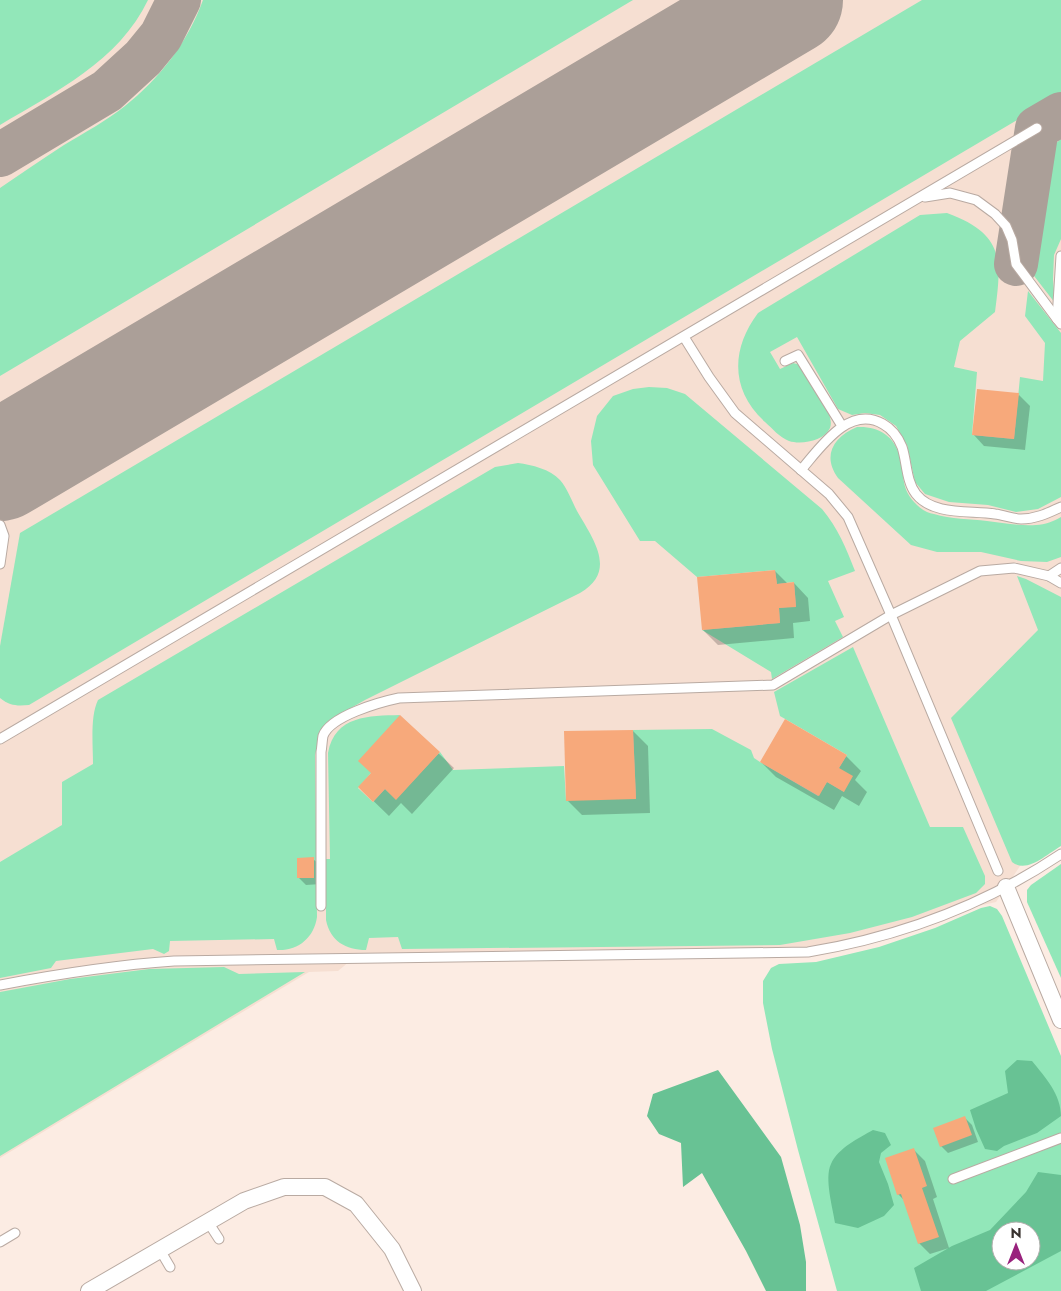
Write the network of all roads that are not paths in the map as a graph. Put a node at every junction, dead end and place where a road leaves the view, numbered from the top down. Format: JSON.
{"nodes":[{"id":1,"x":1037,"y":128,"type":"dead end"},
{"id":2,"x":920,"y":198,"type":"junction"},
{"id":3,"x":1061,"y":256,"type":"edge"},
{"id":4,"x":1059,"y":322,"type":"edge"},
{"id":5,"x":684,"y":337,"type":"junction"},
{"id":6,"x":785,"y":361,"type":"dead end"},
{"id":7,"x":842,"y":426,"type":"junction"},
{"id":8,"x":801,"y":470,"type":"junction"},
{"id":9,"x":1061,"y":507,"type":"edge"},
{"id":10,"x":0,"y":525,"type":"edge"},
{"id":11,"x":0,"y":564,"type":"edge"},
{"id":12,"x":1061,"y":568,"type":"edge"},
{"id":13,"x":1049,"y":576,"type":"junction"},
{"id":14,"x":1061,"y":583,"type":"edge"},
{"id":15,"x":891,"y":615,"type":"junction"},
{"id":16,"x":0,"y":730,"type":"edge"},
{"id":17,"x":16,"y":730,"type":"junction"},
{"id":18,"x":0,"y":739,"type":"edge"},
{"id":19,"x":1061,"y":854,"type":"edge"},
{"id":20,"x":998,"y":871,"type":"dead end"},
{"id":21,"x":1006,"y":887,"type":"junction"},
{"id":22,"x":321,"y":906,"type":"dead end"},
{"id":23,"x":0,"y":985,"type":"edge"},
{"id":24,"x":1061,"y":1020,"type":"edge"},
{"id":25,"x":1061,"y":1138,"type":"edge"},
{"id":26,"x":954,"y":1179,"type":"dead end"},
{"id":27,"x":208,"y":1222,"type":"junction"},
{"id":28,"x":15,"y":1233,"type":"dead end"},
{"id":29,"x":219,"y":1239,"type":"dead end"},
{"id":30,"x":0,"y":1242,"type":"edge"},
{"id":31,"x":160,"y":1250,"type":"junction"},
{"id":32,"x":170,"y":1267,"type":"dead end"},
{"id":33,"x":106,"y":1286,"type":"edge"},
{"id":34,"x":89,"y":1291,"type":"edge"},
{"id":35,"x":413,"y":1291,"type":"edge"}],
"edges":[{"from":1,"to":2,"type":"lane"},
{"from":2,"to":4,"type":"lane"},
{"from":2,"to":5,"type":"lane"},
{"from":3,"to":4,"type":"lane"},
{"from":5,"to":8,"type":"lane"},
{"from":5,"to":17,"type":"lane"},
{"from":6,"to":7,"type":"lane"},
{"from":7,"to":8,"type":"lane"},
{"from":7,"to":9,"type":"lane"},
{"from":8,"to":15,"type":"lane"},
{"from":10,"to":11,"type":"lane"},
{"from":12,"to":13,"type":"lane"},
{"from":13,"to":14,"type":"lane"},
{"from":13,"to":15,"type":"lane"},
{"from":15,"to":20,"type":"lane"},
{"from":15,"to":22,"type":"lane"},
{"from":16,"to":17,"type":"lane"},
{"from":17,"to":18,"type":"lane"},
{"from":19,"to":21,"type":"lane"},
{"from":21,"to":23,"type":"lane"},
{"from":21,"to":24,"type":"street"},
{"from":25,"to":26,"type":"lane"},
{"from":27,"to":29,"type":"lane"},
{"from":27,"to":31,"type":"street"},
{"from":27,"to":35,"type":"street"},
{"from":28,"to":30,"type":"lane"},
{"from":31,"to":32,"type":"lane"},
{"from":31,"to":33,"type":"street"},
{"from":33,"to":34,"type":"street"}]}
